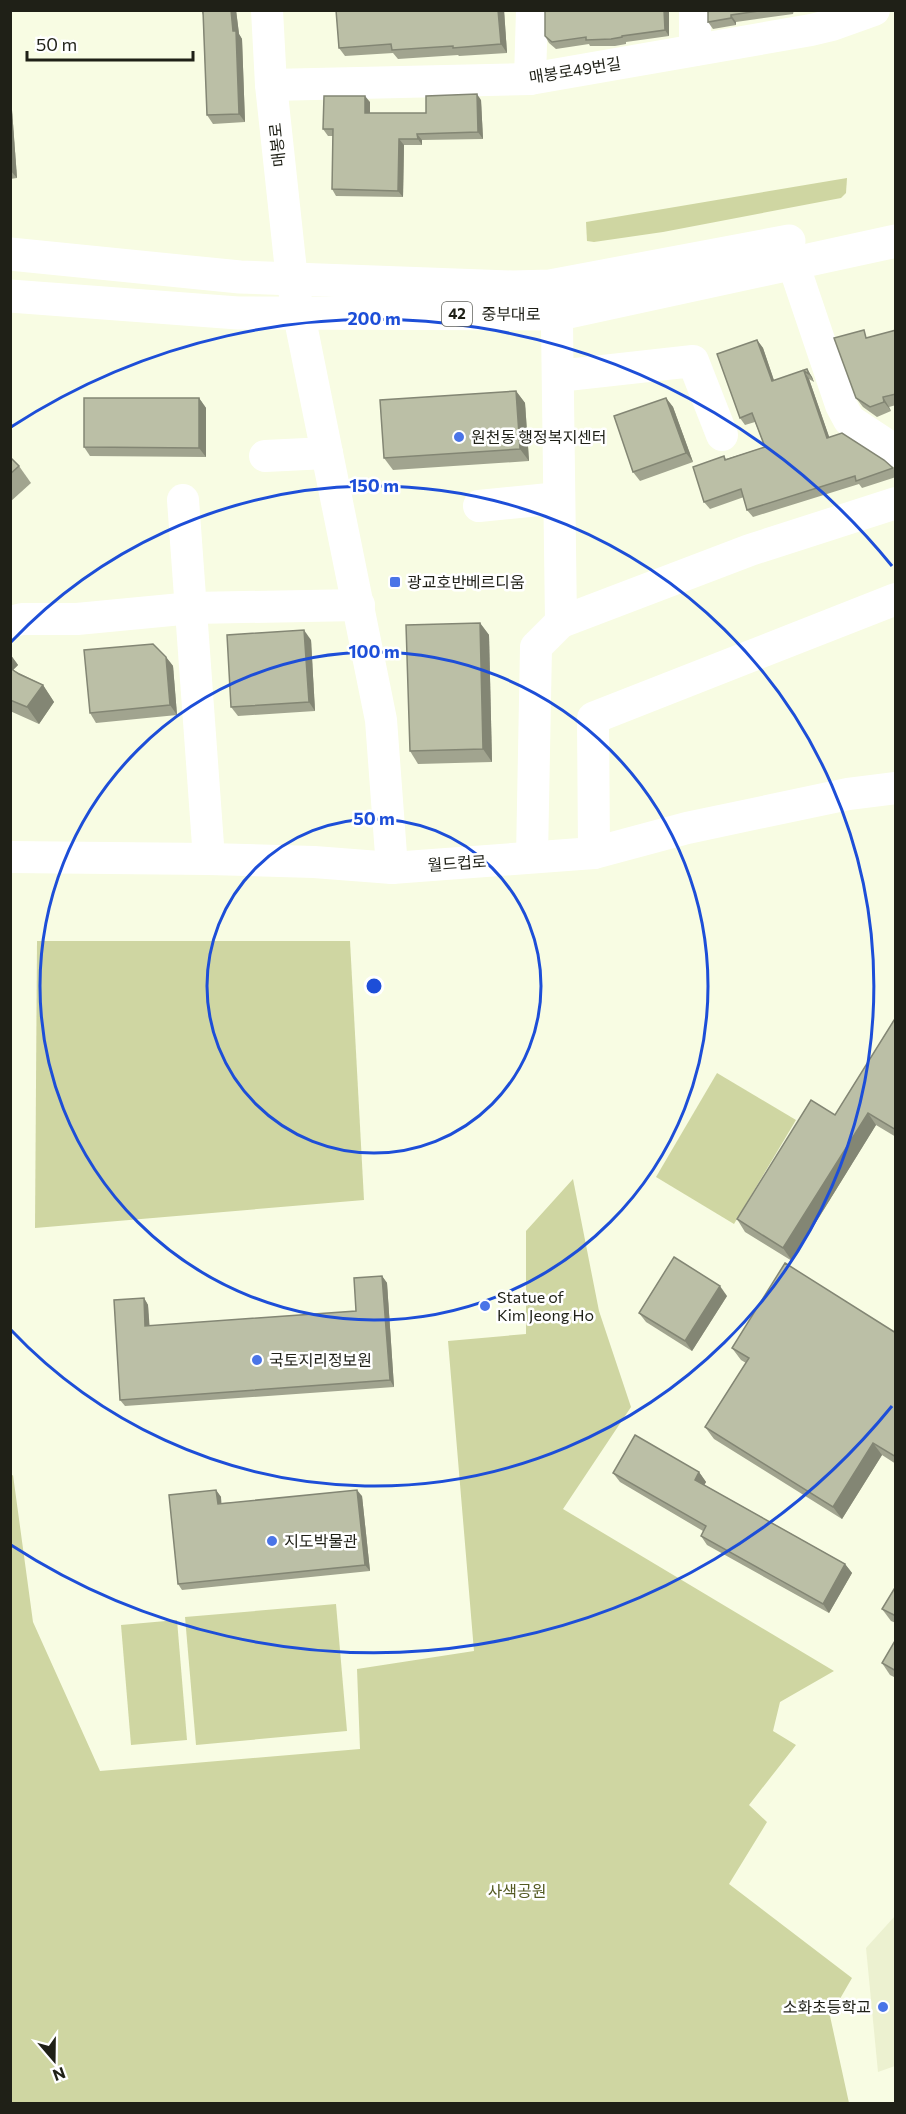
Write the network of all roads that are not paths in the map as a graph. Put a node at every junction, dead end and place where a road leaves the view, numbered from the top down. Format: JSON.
{"nodes":[{"id":1,"x":267,"y":10,"type":"edge"},
{"id":2,"x":532,"y":10,"type":"edge"},
{"id":3,"x":695,"y":10,"type":"edge"},
{"id":4,"x":874,"y":10,"type":"edge"},
{"id":5,"x":811,"y":20,"type":"edge"},
{"id":6,"x":696,"y":50,"type":"junction"},
{"id":7,"x":530,"y":79,"type":"junction"},
{"id":8,"x":271,"y":85,"type":"junction"},
{"id":9,"x":896,"y":219,"type":"edge"},
{"id":10,"x":896,"y":241,"type":"edge"},
{"id":11,"x":10,"y":254,"type":"edge"},
{"id":12,"x":793,"y":263,"type":"junction"},
{"id":13,"x":165,"y":269,"type":"junction"},
{"id":14,"x":292,"y":280,"type":"junction"},
{"id":15,"x":10,"y":296,"type":"edge"},
{"id":16,"x":161,"y":309,"type":"junction"},
{"id":17,"x":559,"y":314,"type":"junction"},
{"id":18,"x":298,"y":315,"type":"junction"},
{"id":19,"x":558,"y":376,"type":"junction"},
{"id":20,"x":722,"y":435,"type":"dead end"},
{"id":21,"x":896,"y":451,"type":"edge"},
{"id":22,"x":327,"y":453,"type":"junction"},
{"id":23,"x":265,"y":456,"type":"dead end"},
{"id":24,"x":559,"y":498,"type":"junction"},
{"id":25,"x":183,"y":500,"type":"dead end"},
{"id":26,"x":896,"y":502,"type":"edge"},
{"id":27,"x":478,"y":506,"type":"dead end"},
{"id":28,"x":896,"y":599,"type":"edge"},
{"id":29,"x":359,"y":605,"type":"junction"},
{"id":30,"x":192,"y":608,"type":"junction"},
{"id":31,"x":10,"y":622,"type":"edge"},
{"id":32,"x":561,"y":622,"type":"junction"},
{"id":33,"x":896,"y":788,"type":"edge"},
{"id":34,"x":594,"y":853,"type":"junction"},
{"id":35,"x":10,"y":857,"type":"edge"},
{"id":36,"x":532,"y":857,"type":"junction"},
{"id":37,"x":209,"y":859,"type":"junction"},
{"id":38,"x":392,"y":868,"type":"junction"}],
"edges":[{"from":1,"to":8,"type":"street","name":"매봉로"},
{"from":2,"to":7,"type":"street"},
{"from":3,"to":6,"type":"street"},
{"from":4,"to":5,"type":"street","name":"매봉로49번길"},
{"from":5,"to":6,"type":"street","name":"매봉로49번길"},
{"from":6,"to":7,"type":"street","name":"매봉로49번길"},
{"from":7,"to":8,"type":"street","name":"매봉로49번길"},
{"from":8,"to":14,"type":"street","name":"매봉로"},
{"from":9,"to":14,"type":"main road","name":"중부대로","number":"42"},
{"from":10,"to":12,"type":"main road","name":"중부대로","number":"42"},
{"from":11,"to":13,"type":"main road","name":"중부대로","number":"42"},
{"from":12,"to":17,"type":"main road","name":"중부대로","number":"42"},
{"from":12,"to":21,"type":"street"},
{"from":13,"to":14,"type":"main road","name":"중부대로","number":"42"},
{"from":13,"to":16,"type":"main road"},
{"from":14,"to":18,"type":"street","name":"매봉로"},
{"from":15,"to":16,"type":"main road","name":"중부대로","number":"42"},
{"from":16,"to":18,"type":"main road","name":"중부대로","number":"42"},
{"from":17,"to":18,"type":"main road","name":"중부대로","number":"42"},
{"from":17,"to":19,"type":"street"},
{"from":18,"to":22,"type":"street","name":"매봉로"},
{"from":19,"to":20,"type":"street"},
{"from":19,"to":24,"type":"street"},
{"from":22,"to":23,"type":"street"},
{"from":22,"to":29,"type":"street","name":"매봉로"},
{"from":24,"to":27,"type":"street"},
{"from":24,"to":32,"type":"street"},
{"from":25,"to":30,"type":"street"},
{"from":26,"to":32,"type":"street"},
{"from":28,"to":34,"type":"street"},
{"from":29,"to":30,"type":"street"},
{"from":29,"to":38,"type":"street","name":"매봉로"},
{"from":30,"to":31,"type":"street"},
{"from":30,"to":37,"type":"street"},
{"from":32,"to":36,"type":"street"},
{"from":33,"to":34,"type":"street","name":"월드컵로"},
{"from":34,"to":36,"type":"street","name":"월드컵로"},
{"from":35,"to":37,"type":"street","name":"월드컵로"},
{"from":36,"to":38,"type":"street","name":"월드컵로"},
{"from":37,"to":38,"type":"street","name":"월드컵로"}]}
